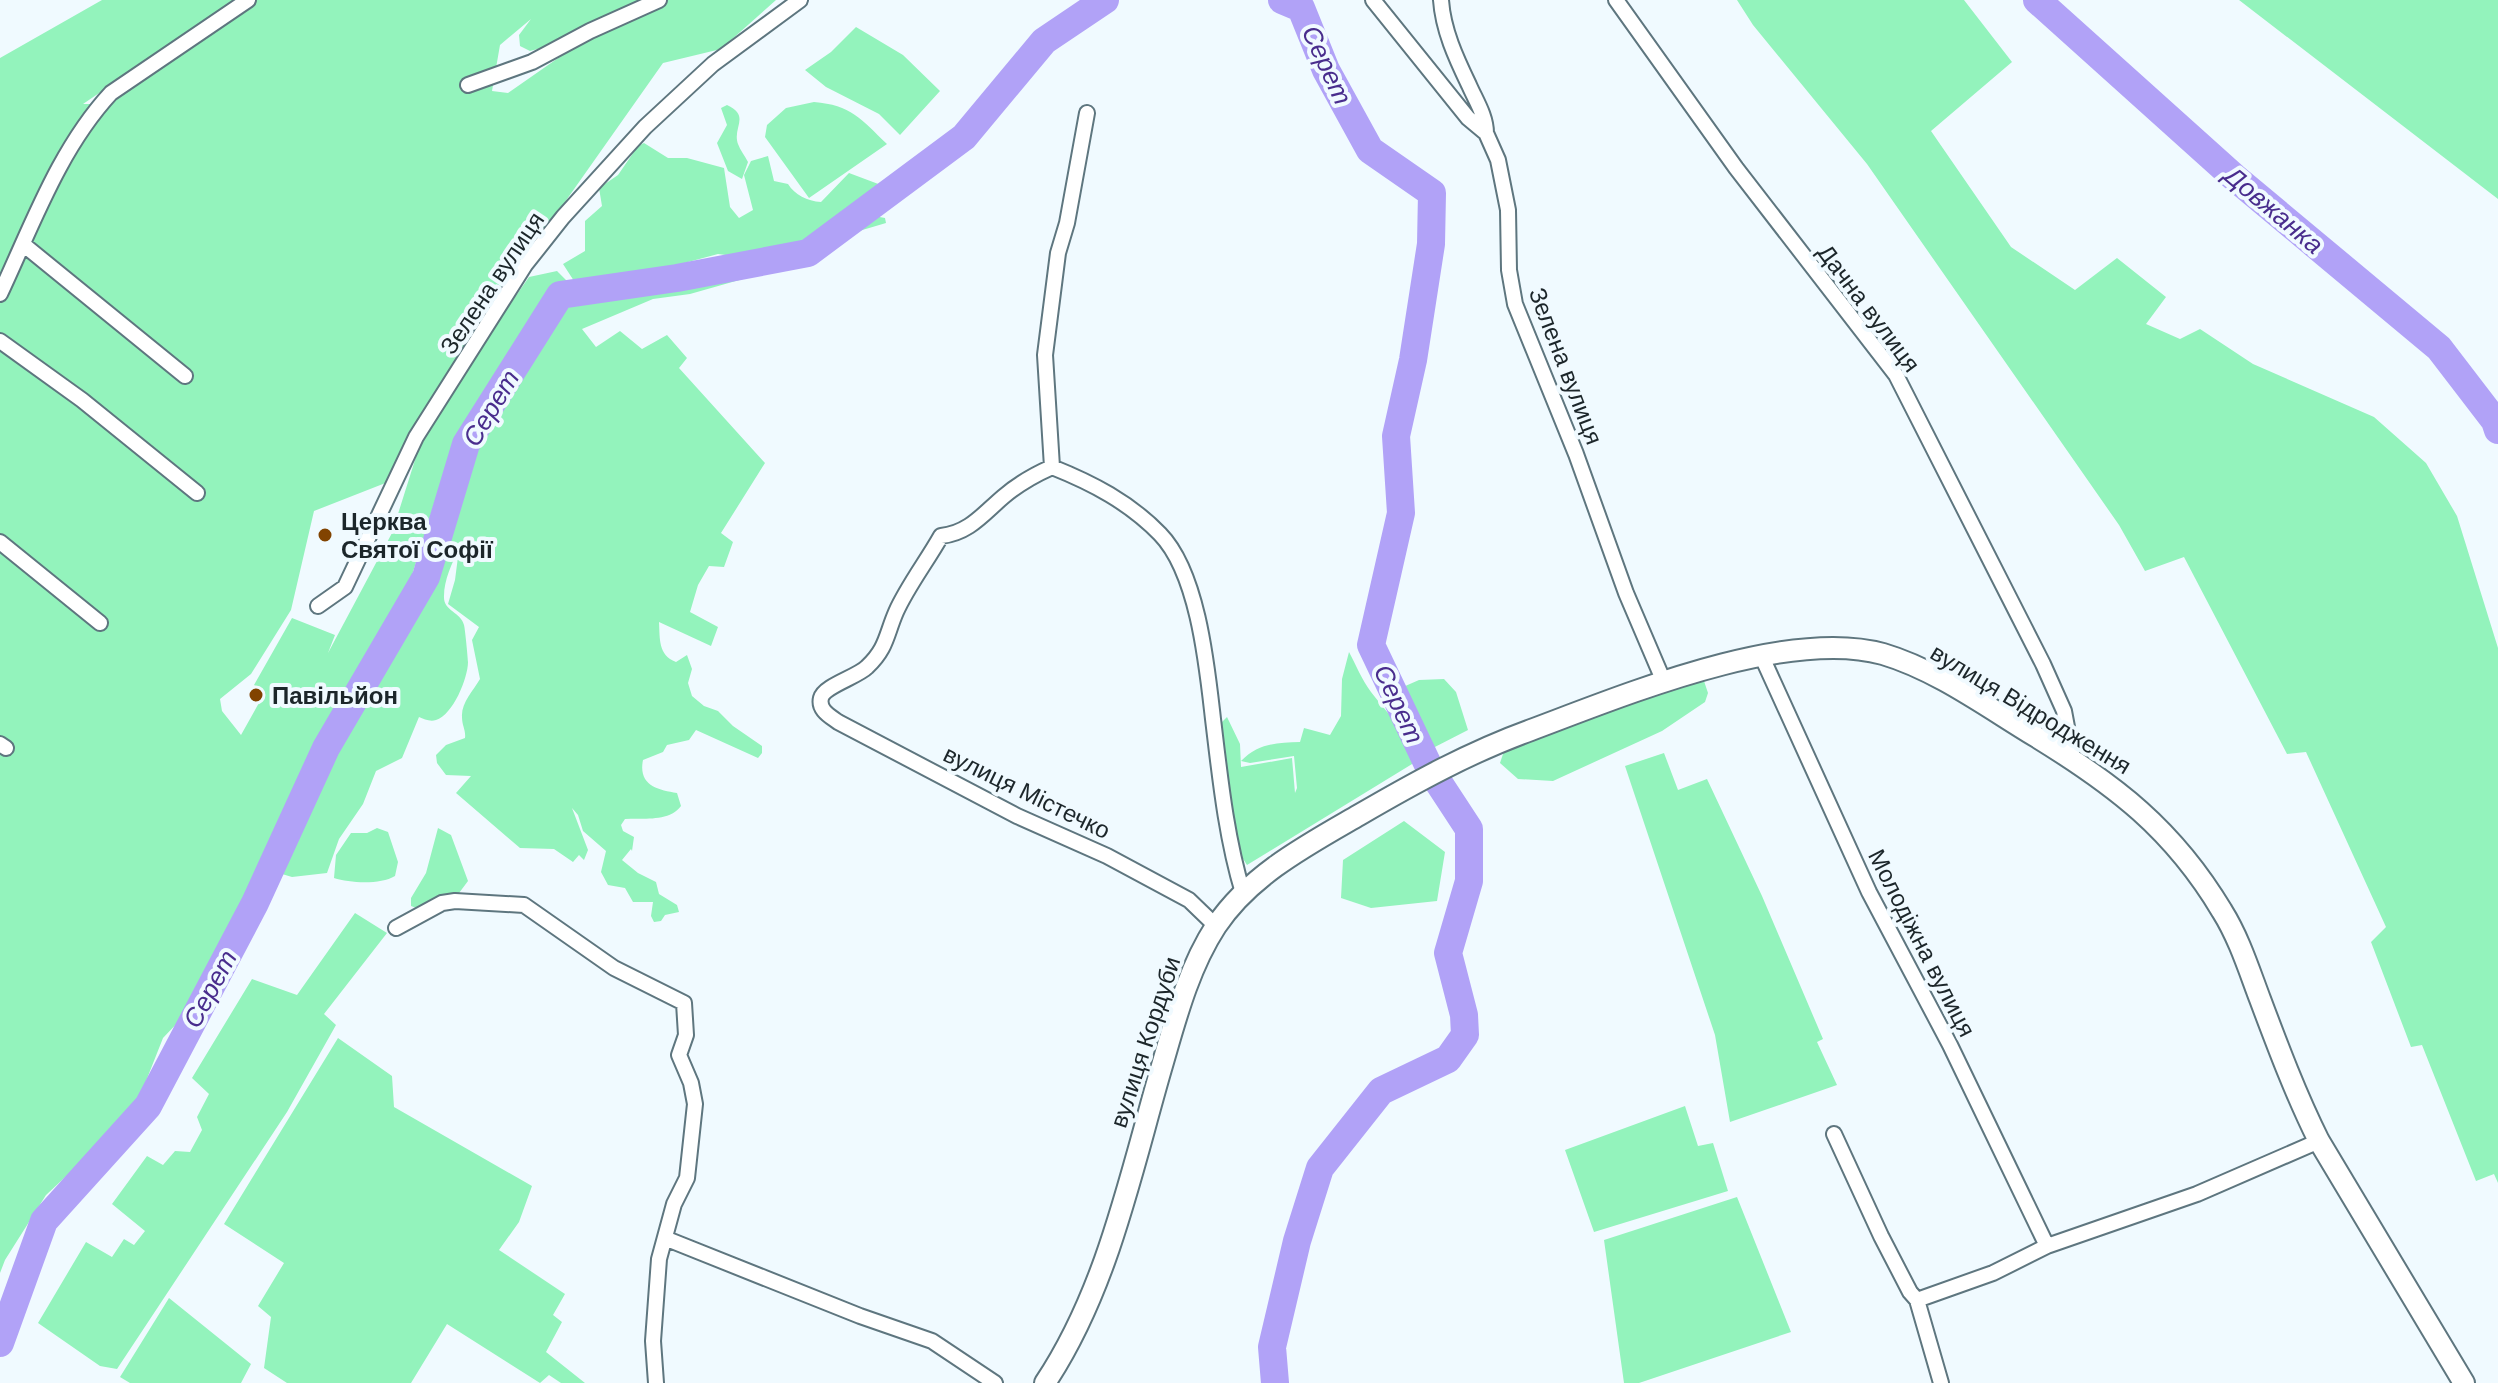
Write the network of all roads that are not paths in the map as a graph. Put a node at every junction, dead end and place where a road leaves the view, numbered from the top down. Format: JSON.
{"nodes":[{"id":1,"x":248,"y":0,"type":"edge"},
{"id":2,"x":659,"y":0,"type":"edge"},
{"id":3,"x":800,"y":0,"type":"edge"},
{"id":4,"x":1373,"y":0,"type":"edge"},
{"id":5,"x":1441,"y":0,"type":"edge"},
{"id":6,"x":1616,"y":0,"type":"edge"},
{"id":7,"x":468,"y":85,"type":"dead end"},
{"id":8,"x":1087,"y":113,"type":"dead end"},
{"id":9,"x":1486,"y":133,"type":"junction"},
{"id":10,"x":24,"y":245,"type":"junction"},
{"id":11,"x":0,"y":294,"type":"edge"},
{"id":12,"x":0,"y":341,"type":"edge"},
{"id":13,"x":185,"y":376,"type":"dead end"},
{"id":14,"x":1052,"y":467,"type":"junction"},
{"id":15,"x":197,"y":493,"type":"dead end"},
{"id":16,"x":0,"y":542,"type":"edge"},
{"id":17,"x":318,"y":606,"type":"dead end"},
{"id":18,"x":100,"y":623,"type":"dead end"},
{"id":19,"x":1762,"y":657,"type":"junction"},
{"id":20,"x":1664,"y":682,"type":"junction"},
{"id":21,"x":2073,"y":759,"type":"junction"},
{"id":22,"x":1395,"y":794,"type":"joint"},
{"id":23,"x":1243,"y":893,"type":"junction"},
{"id":24,"x":1216,"y":926,"type":"junction"},
{"id":25,"x":396,"y":928,"type":"dead end"},
{"id":26,"x":1834,"y":1134,"type":"dead end"},
{"id":27,"x":2319,"y":1141,"type":"junction"},
{"id":28,"x":667,"y":1239,"type":"junction"},
{"id":29,"x":2047,"y":1246,"type":"junction"},
{"id":30,"x":1917,"y":1300,"type":"junction"},
{"id":31,"x":656,"y":1383,"type":"edge"},
{"id":32,"x":995,"y":1383,"type":"edge"},
{"id":33,"x":1045,"y":1383,"type":"edge"},
{"id":34,"x":1941,"y":1383,"type":"edge"},
{"id":35,"x":2464,"y":1383,"type":"edge"}],
"edges":[{"from":1,"to":10,"type":"street"},
{"from":2,"to":7,"type":"street"},
{"from":3,"to":17,"type":"street","name":"Зелена вулиця"},
{"from":4,"to":9,"type":"street","name":"Зелена вулиця"},
{"from":5,"to":9,"type":"street"},
{"from":6,"to":21,"type":"street","name":"Дачна вулиця"},
{"from":8,"to":14,"type":"street"},
{"from":9,"to":20,"type":"street","name":"Зелена вулиця"},
{"from":10,"to":11,"type":"street"},
{"from":10,"to":13,"type":"street"},
{"from":12,"to":15,"type":"street"},
{"from":14,"to":23,"type":"street"},
{"from":14,"to":24,"type":"street","name":"вулиця Містечко"},
{"from":16,"to":18,"type":"street"},
{"from":19,"to":20,"type":"street","name":"вулиця Відродження"},
{"from":19,"to":21,"type":"street","name":"вулиця Відродження"},
{"from":19,"to":29,"type":"street","name":"Молодіжна вулиця"},
{"from":20,"to":22,"type":"street","name":"вулиця Відродження"},
{"from":21,"to":27,"type":"street","name":"вулиця Відродження"},
{"from":22,"to":23,"type":"street","name":"вулиця Кордуби"},
{"from":23,"to":24,"type":"street","name":"вулиця Кордуби"},
{"from":24,"to":33,"type":"street","name":"вулиця Кордуби"},
{"from":25,"to":28,"type":"street"},
{"from":26,"to":30,"type":"street"},
{"from":27,"to":29,"type":"street"},
{"from":27,"to":35,"type":"street","name":"вулиця Відродження"},
{"from":28,"to":31,"type":"street"},
{"from":28,"to":32,"type":"street"},
{"from":29,"to":30,"type":"street"},
{"from":30,"to":34,"type":"street"}]}
